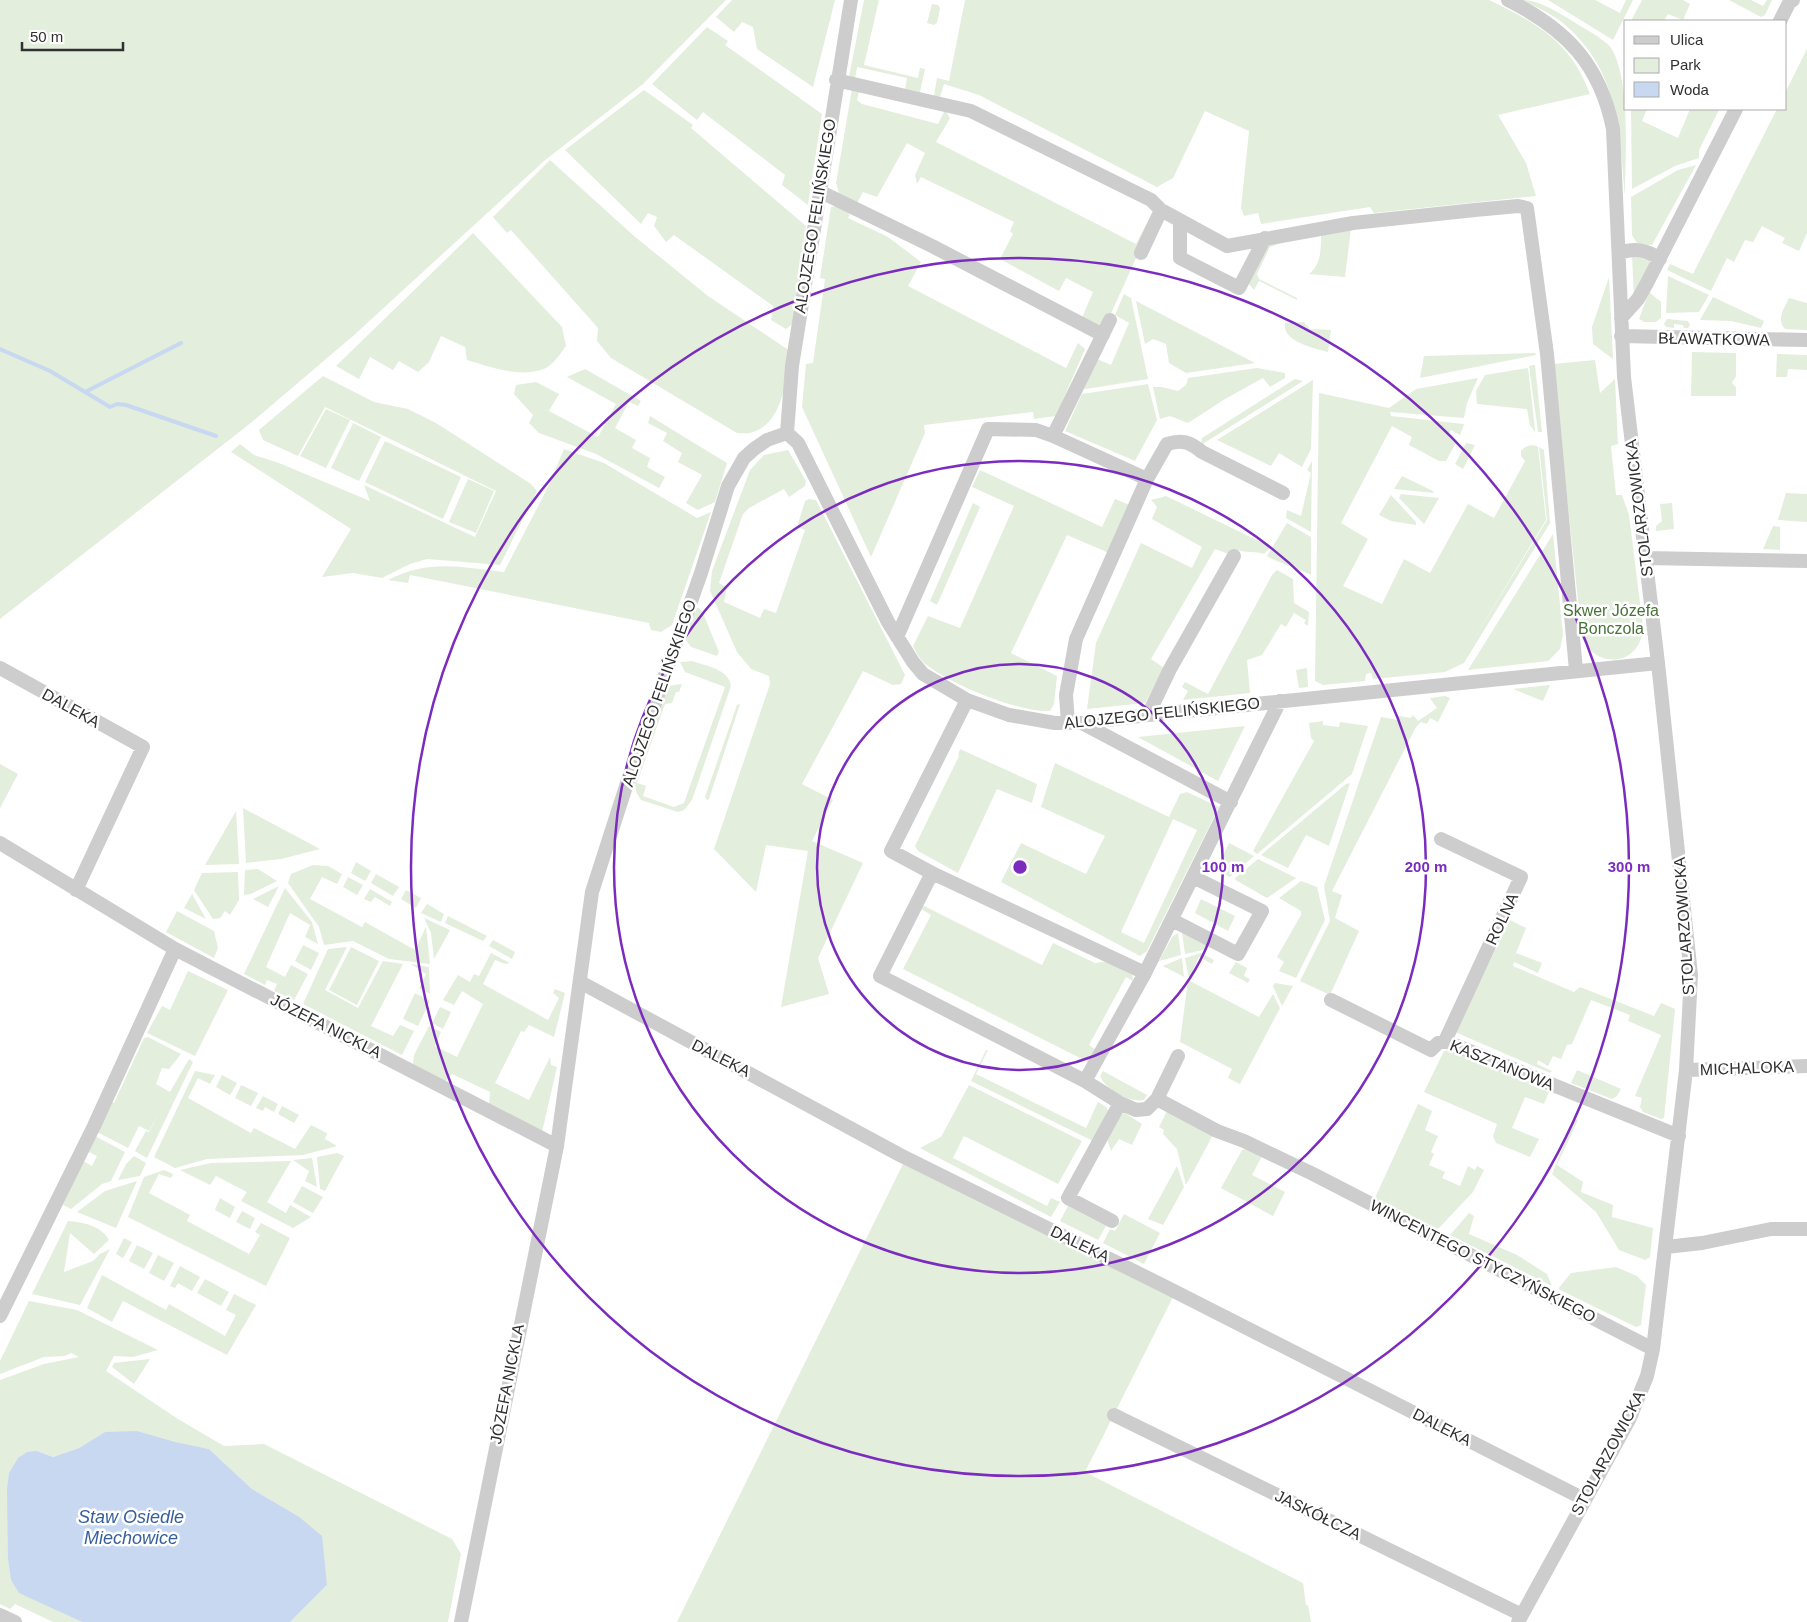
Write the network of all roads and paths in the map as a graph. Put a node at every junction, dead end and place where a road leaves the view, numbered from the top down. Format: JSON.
{"nodes":[{"id":1,"x":850,"y":0,"type":"edge"},
{"id":2,"x":1508,"y":0,"type":"edge"},
{"id":3,"x":1793,"y":0,"type":"edge"},
{"id":4,"x":1780,"y":20,"type":"edge"},
{"id":5,"x":836,"y":80,"type":"junction"},
{"id":6,"x":1735,"y":110,"type":"edge"},
{"id":7,"x":819,"y":192,"type":"junction"},
{"id":8,"x":1160,"y":210,"type":"junction"},
{"id":9,"x":1180,"y":221,"type":"junction"},
{"id":10,"x":1265,"y":238,"type":"junction"},
{"id":11,"x":1141,"y":253,"type":"dead end"},
{"id":12,"x":1618,"y":253,"type":"junction"},
{"id":13,"x":1660,"y":259,"type":"junction"},
{"id":14,"x":1621,"y":318,"type":"junction"},
{"id":15,"x":1110,"y":320,"type":"dead end"},
{"id":16,"x":1103,"y":335,"type":"junction"},
{"id":17,"x":1621,"y":336,"type":"junction"},
{"id":18,"x":1807,"y":340,"type":"edge"},
{"id":19,"x":787,"y":433,"type":"junction"},
{"id":20,"x":1053,"y":436,"type":"junction"},
{"id":21,"x":1147,"y":479,"type":"junction"},
{"id":22,"x":1283,"y":493,"type":"dead end"},
{"id":23,"x":1234,"y":556,"type":"dead end"},
{"id":24,"x":1645,"y":558,"type":"junction"},
{"id":25,"x":1807,"y":562,"type":"edge"},
{"id":26,"x":897,"y":637,"type":"junction"},
{"id":27,"x":1658,"y":663,"type":"junction"},
{"id":28,"x":0,"y":668,"type":"edge"},
{"id":29,"x":1576,"y":670,"type":"junction"},
{"id":30,"x":967,"y":700,"type":"junction"},
{"id":31,"x":1280,"y":701,"type":"junction"},
{"id":32,"x":1148,"y":715,"type":"junction"},
{"id":33,"x":1068,"y":724,"type":"junction"},
{"id":34,"x":1082,"y":724,"type":"junction"},
{"id":35,"x":1231,"y":802,"type":"junction"},
{"id":36,"x":1441,"y":839,"type":"dead end"},
{"id":37,"x":0,"y":843,"type":"edge"},
{"id":38,"x":932,"y":873,"type":"junction"},
{"id":39,"x":1193,"y":877,"type":"junction"},
{"id":40,"x":76,"y":890,"type":"junction"},
{"id":41,"x":1172,"y":920,"type":"junction"},
{"id":42,"x":175,"y":948,"type":"junction"},
{"id":43,"x":1145,"y":974,"type":"junction"},
{"id":44,"x":580,"y":982,"type":"junction"},
{"id":45,"x":1331,"y":1000,"type":"dead end"},
{"id":46,"x":1445,"y":1041,"type":"junction"},
{"id":47,"x":1178,"y":1056,"type":"dead end"},
{"id":48,"x":1807,"y":1066,"type":"edge"},
{"id":49,"x":1686,"y":1070,"type":"junction"},
{"id":50,"x":1086,"y":1081,"type":"junction"},
{"id":51,"x":1157,"y":1099,"type":"junction"},
{"id":52,"x":1120,"y":1103,"type":"junction"},
{"id":53,"x":1679,"y":1136,"type":"junction"},
{"id":54,"x":556,"y":1146,"type":"junction"},
{"id":55,"x":1112,"y":1221,"type":"dead end"},
{"id":56,"x":1807,"y":1228,"type":"edge"},
{"id":57,"x":1666,"y":1246,"type":"junction"},
{"id":58,"x":0,"y":1316,"type":"edge"},
{"id":59,"x":1653,"y":1349,"type":"junction"},
{"id":60,"x":1114,"y":1415,"type":"dead end"},
{"id":61,"x":1584,"y":1499,"type":"junction"},
{"id":62,"x":0,"y":1615,"type":"edge"},
{"id":63,"x":1520,"y":1618,"type":"edge"},
{"id":64,"x":15,"y":1622,"type":"edge"},
{"id":65,"x":461,"y":1622,"type":"edge"}],
"edges":[{"from":1,"to":5,"type":"street","name":"ALOJZEGO FELIŃSKIEGO"},
{"from":2,"to":12,"type":"street","name":"STOLARZOWICKA"},
{"from":3,"to":4,"type":"street"},
{"from":5,"to":7,"type":"street","name":"ALOJZEGO FELIŃSKIEGO"},
{"from":5,"to":8,"type":"street"},
{"from":6,"to":13,"type":"street"},
{"from":7,"to":16,"type":"street"},
{"from":7,"to":19,"type":"street","name":"ALOJZEGO FELIŃSKIEGO"},
{"from":8,"to":9,"type":"street"},
{"from":8,"to":11,"type":"street"},
{"from":9,"to":10,"type":"street"},
{"from":9,"to":10,"type":"street"},
{"from":10,"to":29,"type":"street"},
{"from":12,"to":13,"type":"street"},
{"from":12,"to":14,"type":"street","name":"STOLARZOWICKA"},
{"from":13,"to":14,"type":"street"},
{"from":14,"to":17,"type":"street","name":"STOLARZOWICKA"},
{"from":15,"to":16,"type":"street"},
{"from":16,"to":20,"type":"street"},
{"from":17,"to":18,"type":"street","name":"BŁAWATKOWA"},
{"from":17,"to":24,"type":"street","name":"STOLARZOWICKA"},
{"from":19,"to":26,"type":"street","name":"ALOJZEGO FELIŃSKIEGO"},
{"from":19,"to":44,"type":"street","name":"ALOJZEGO FELIŃSKIEGO"},
{"from":20,"to":21,"type":"street"},
{"from":20,"to":26,"type":"street"},
{"from":21,"to":22,"type":"street"},
{"from":21,"to":33,"type":"street"},
{"from":23,"to":32,"type":"street"},
{"from":24,"to":25,"type":"street"},
{"from":24,"to":27,"type":"street","name":"STOLARZOWICKA"},
{"from":26,"to":30,"type":"street","name":"ALOJZEGO FELIŃSKIEGO"},
{"from":27,"to":29,"type":"street","name":"ALOJZEGO FELIŃSKIEGO"},
{"from":27,"to":49,"type":"street","name":"STOLARZOWICKA"},
{"from":28,"to":40,"type":"street","name":"DALEKA"},
{"from":29,"to":31,"type":"street","name":"ALOJZEGO FELIŃSKIEGO"},
{"from":30,"to":33,"type":"street","name":"ALOJZEGO FELIŃSKIEGO"},
{"from":30,"to":38,"type":"street"},
{"from":31,"to":32,"type":"street","name":"ALOJZEGO FELIŃSKIEGO"},
{"from":31,"to":35,"type":"street"},
{"from":32,"to":34,"type":"street","name":"ALOJZEGO FELIŃSKIEGO"},
{"from":33,"to":34,"type":"street","name":"ALOJZEGO FELIŃSKIEGO"},
{"from":34,"to":35,"type":"street"},
{"from":35,"to":39,"type":"street"},
{"from":36,"to":46,"type":"street","name":"ROLNA"},
{"from":37,"to":40,"type":"street","name":"JÓZEFA NICKLA"},
{"from":38,"to":43,"type":"street"},
{"from":38,"to":50,"type":"street"},
{"from":39,"to":41,"type":"street"},
{"from":39,"to":41,"type":"street"},
{"from":40,"to":42,"type":"street","name":"JÓZEFA NICKLA"},
{"from":41,"to":43,"type":"street"},
{"from":42,"to":54,"type":"street","name":"JÓZEFA NICKLA"},
{"from":42,"to":58,"type":"street"},
{"from":43,"to":50,"type":"street"},
{"from":44,"to":54,"type":"street","name":"JÓZEFA NICKLA"},
{"from":44,"to":61,"type":"street","name":"DALEKA"},
{"from":45,"to":46,"type":"street","name":"KASZTANOWA"},
{"from":46,"to":53,"type":"street","name":"KASZTANOWA"},
{"from":47,"to":51,"type":"street"},
{"from":48,"to":49,"type":"street","name":"MICHALOKA"},
{"from":49,"to":53,"type":"street","name":"STOLARZOWICKA"},
{"from":50,"to":52,"type":"street"},
{"from":51,"to":52,"type":"street"},
{"from":51,"to":59,"type":"street","name":"WINCENTEGO STYCZYŃSKIEGO"},
{"from":52,"to":55,"type":"street"},
{"from":53,"to":57,"type":"street","name":"STOLARZOWICKA"},
{"from":54,"to":65,"type":"street","name":"JÓZEFA NICKLA"},
{"from":56,"to":57,"type":"street"},
{"from":57,"to":59,"type":"street","name":"STOLARZOWICKA"},
{"from":59,"to":61,"type":"street","name":"STOLARZOWICKA"},
{"from":60,"to":63,"type":"street","name":"JASKÓŁCZA"},
{"from":61,"to":63,"type":"street","name":"STOLARZOWICKA"},
{"from":62,"to":64,"type":"street"}]}
